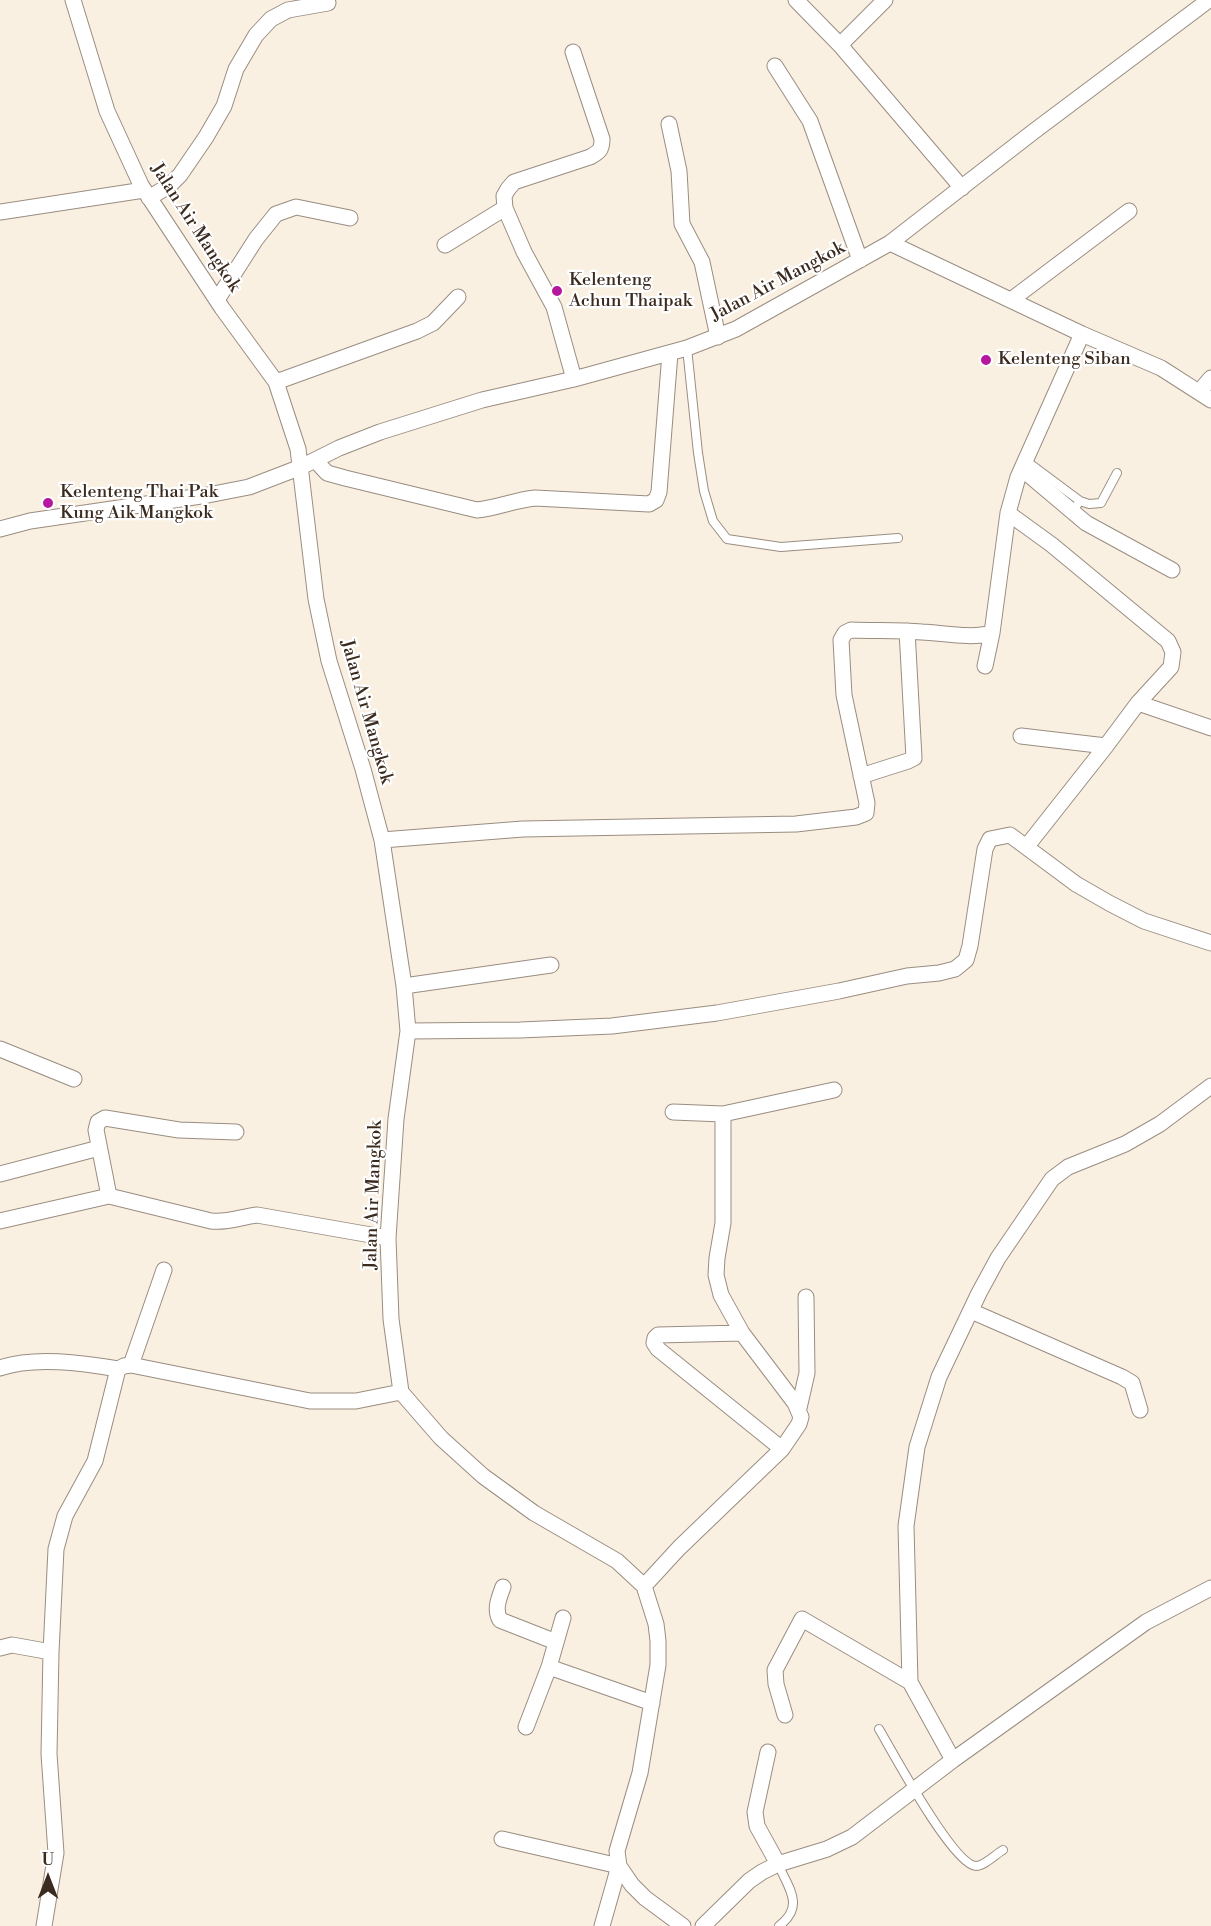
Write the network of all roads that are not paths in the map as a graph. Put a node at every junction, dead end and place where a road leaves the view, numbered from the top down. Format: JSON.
{"nodes":[{"id":1,"x":73,"y":0,"type":"edge"},
{"id":2,"x":796,"y":0,"type":"edge"},
{"id":3,"x":885,"y":0,"type":"edge"},
{"id":4,"x":1209,"y":0,"type":"edge"},
{"id":5,"x":328,"y":3,"type":"dead end"},
{"id":6,"x":840,"y":45,"type":"junction"},
{"id":7,"x":573,"y":52,"type":"dead end"},
{"id":8,"x":776,"y":66,"type":"dead end"},
{"id":9,"x":669,"y":124,"type":"dead end"},
{"id":10,"x":962,"y":188,"type":"junction"},
{"id":11,"x":147,"y":194,"type":"junction"},
{"id":12,"x":505,"y":208,"type":"junction"},
{"id":13,"x":1130,"y":211,"type":"dead end"},
{"id":14,"x":0,"y":212,"type":"edge"},
{"id":15,"x":350,"y":218,"type":"dead end"},
{"id":16,"x":890,"y":243,"type":"junction"},
{"id":17,"x":445,"y":245,"type":"dead end"},
{"id":18,"x":860,"y":260,"type":"junction"},
{"id":19,"x":458,"y":297,"type":"dead end"},
{"id":20,"x":217,"y":300,"type":"junction"},
{"id":21,"x":1011,"y":300,"type":"junction"},
{"id":22,"x":1082,"y":334,"type":"junction"},
{"id":23,"x":718,"y":336,"type":"junction"},
{"id":24,"x":687,"y":348,"type":"junction"},
{"id":25,"x":670,"y":353,"type":"junction"},
{"id":26,"x":1211,"y":378,"type":"edge"},
{"id":27,"x":574,"y":379,"type":"junction"},
{"id":28,"x":276,"y":382,"type":"junction"},
{"id":29,"x":1205,"y":396,"type":"edge"},
{"id":30,"x":315,"y":460,"type":"junction"},
{"id":31,"x":1023,"y":464,"type":"junction"},
{"id":32,"x":301,"y":467,"type":"junction"},
{"id":33,"x":1117,"y":473,"type":"dead end"},
{"id":34,"x":1076,"y":506,"type":"junction"},
{"id":35,"x":1008,"y":513,"type":"junction"},
{"id":36,"x":0,"y":529,"type":"edge"},
{"id":37,"x":898,"y":538,"type":"dead end"},
{"id":38,"x":1172,"y":570,"type":"dead end"},
{"id":39,"x":907,"y":631,"type":"junction"},
{"id":40,"x":992,"y":633,"type":"junction"},
{"id":41,"x":985,"y":666,"type":"dead end"},
{"id":42,"x":1138,"y":704,"type":"junction"},
{"id":43,"x":1211,"y":728,"type":"edge"},
{"id":44,"x":1021,"y":736,"type":"dead end"},
{"id":45,"x":1106,"y":747,"type":"junction"},
{"id":46,"x":861,"y":776,"type":"junction"},
{"id":47,"x":382,"y":840,"type":"junction"},
{"id":48,"x":1027,"y":846,"type":"junction"},
{"id":49,"x":1211,"y":943,"type":"edge"},
{"id":50,"x":552,"y":965,"type":"dead end"},
{"id":51,"x":404,"y":986,"type":"junction"},
{"id":52,"x":408,"y":1031,"type":"junction"},
{"id":53,"x":0,"y":1049,"type":"edge"},
{"id":54,"x":74,"y":1079,"type":"dead end"},
{"id":55,"x":1211,"y":1086,"type":"edge"},
{"id":56,"x":834,"y":1090,"type":"dead end"},
{"id":57,"x":673,"y":1112,"type":"dead end"},
{"id":58,"x":723,"y":1114,"type":"junction"},
{"id":59,"x":236,"y":1132,"type":"dead end"},
{"id":60,"x":99,"y":1148,"type":"junction"},
{"id":61,"x":0,"y":1174,"type":"edge"},
{"id":62,"x":109,"y":1196,"type":"junction"},
{"id":63,"x":0,"y":1221,"type":"edge"},
{"id":64,"x":388,"y":1238,"type":"junction"},
{"id":65,"x":164,"y":1270,"type":"dead end"},
{"id":66,"x":806,"y":1297,"type":"dead end"},
{"id":67,"x":971,"y":1311,"type":"junction"},
{"id":68,"x":742,"y":1333,"type":"junction"},
{"id":69,"x":125,"y":1367,"type":"junction"},
{"id":70,"x":0,"y":1368,"type":"edge"},
{"id":71,"x":401,"y":1392,"type":"junction"},
{"id":72,"x":799,"y":1408,"type":"junction"},
{"id":73,"x":1140,"y":1410,"type":"dead end"},
{"id":74,"x":782,"y":1449,"type":"junction"},
{"id":75,"x":644,"y":1586,"type":"junction"},
{"id":76,"x":503,"y":1587,"type":"dead end"},
{"id":77,"x":1211,"y":1588,"type":"edge"},
{"id":78,"x":563,"y":1618,"type":"dead end"},
{"id":79,"x":556,"y":1642,"type":"junction"},
{"id":80,"x":0,"y":1648,"type":"edge"},
{"id":81,"x":51,"y":1652,"type":"junction"},
{"id":82,"x":549,"y":1667,"type":"junction"},
{"id":83,"x":910,"y":1682,"type":"junction"},
{"id":84,"x":652,"y":1703,"type":"junction"},
{"id":85,"x":785,"y":1715,"type":"dead end"},
{"id":86,"x":526,"y":1728,"type":"dead end"},
{"id":87,"x":879,"y":1729,"type":"dead end"},
{"id":88,"x":768,"y":1752,"type":"dead end"},
{"id":89,"x":953,"y":1760,"type":"junction"},
{"id":90,"x":914,"y":1790,"type":"junction"},
{"id":91,"x":502,"y":1839,"type":"dead end"},
{"id":92,"x":1003,"y":1850,"type":"dead end"},
{"id":93,"x":778,"y":1864,"type":"junction"},
{"id":94,"x":619,"y":1866,"type":"junction"},
{"id":95,"x":44,"y":1926,"type":"edge"},
{"id":96,"x":602,"y":1926,"type":"edge"},
{"id":97,"x":683,"y":1926,"type":"edge"},
{"id":98,"x":703,"y":1926,"type":"edge"},
{"id":99,"x":779,"y":1926,"type":"edge"}],
"edges":[{"from":1,"to":11,"type":"street","name":"Jalan Air Mangkok"},
{"from":2,"to":6,"type":"street"},
{"from":3,"to":6,"type":"street"},
{"from":4,"to":10,"type":"street","name":"Jalan Air Mangkok"},
{"from":5,"to":11,"type":"street"},
{"from":6,"to":10,"type":"street"},
{"from":7,"to":12,"type":"street"},
{"from":8,"to":18,"type":"street"},
{"from":9,"to":23,"type":"street"},
{"from":10,"to":16,"type":"street","name":"Jalan Air Mangkok"},
{"from":11,"to":14,"type":"street"},
{"from":11,"to":20,"type":"street","name":"Jalan Air Mangkok"},
{"from":12,"to":17,"type":"street"},
{"from":12,"to":27,"type":"street"},
{"from":13,"to":21,"type":"street"},
{"from":15,"to":20,"type":"street"},
{"from":16,"to":18,"type":"street","name":"Jalan Air Mangkok"},
{"from":16,"to":21,"type":"street"},
{"from":18,"to":23,"type":"street","name":"Jalan Air Mangkok"},
{"from":19,"to":28,"type":"street"},
{"from":20,"to":28,"type":"street","name":"Jalan Air Mangkok"},
{"from":21,"to":22,"type":"street"},
{"from":22,"to":29,"type":"street"},
{"from":22,"to":31,"type":"street"},
{"from":23,"to":24,"type":"street","name":"Jalan Air Mangkok"},
{"from":24,"to":25,"type":"street","name":"Jalan Air Mangkok"},
{"from":24,"to":37,"type":"lane"},
{"from":25,"to":27,"type":"street","name":"Jalan Air Mangkok"},
{"from":25,"to":30,"type":"street"},
{"from":26,"to":29,"type":"street"},
{"from":27,"to":30,"type":"street","name":"Jalan Air Mangkok"},
{"from":28,"to":32,"type":"street","name":"Jalan Air Mangkok"},
{"from":30,"to":32,"type":"street","name":"Jalan Air Mangkok"},
{"from":31,"to":34,"type":"street"},
{"from":31,"to":35,"type":"street"},
{"from":32,"to":36,"type":"street","name":"Jalan Air Mangkok"},
{"from":32,"to":47,"type":"street","name":"Jalan Air Mangkok"},
{"from":33,"to":34,"type":"lane"},
{"from":34,"to":38,"type":"street"},
{"from":35,"to":40,"type":"street"},
{"from":35,"to":42,"type":"street"},
{"from":39,"to":40,"type":"street"},
{"from":39,"to":46,"type":"street"},
{"from":39,"to":46,"type":"street"},
{"from":40,"to":41,"type":"street"},
{"from":42,"to":43,"type":"street"},
{"from":42,"to":45,"type":"street"},
{"from":44,"to":45,"type":"street"},
{"from":45,"to":48,"type":"street"},
{"from":46,"to":47,"type":"street"},
{"from":47,"to":51,"type":"street","name":"Jalan Air Mangkok"},
{"from":48,"to":49,"type":"street"},
{"from":48,"to":52,"type":"street"},
{"from":50,"to":51,"type":"street"},
{"from":51,"to":52,"type":"street","name":"Jalan Air Mangkok"},
{"from":52,"to":64,"type":"street","name":"Jalan Air Mangkok"},
{"from":53,"to":54,"type":"street"},
{"from":55,"to":67,"type":"street"},
{"from":56,"to":58,"type":"street"},
{"from":57,"to":58,"type":"street"},
{"from":58,"to":68,"type":"street"},
{"from":59,"to":60,"type":"street"},
{"from":60,"to":61,"type":"street"},
{"from":60,"to":62,"type":"street"},
{"from":62,"to":63,"type":"street"},
{"from":62,"to":64,"type":"street"},
{"from":64,"to":71,"type":"street","name":"Jalan Air Mangkok"},
{"from":65,"to":69,"type":"street"},
{"from":66,"to":72,"type":"street"},
{"from":67,"to":73,"type":"street"},
{"from":67,"to":83,"type":"street"},
{"from":68,"to":72,"type":"street"},
{"from":68,"to":74,"type":"street"},
{"from":69,"to":70,"type":"street"},
{"from":69,"to":71,"type":"street"},
{"from":69,"to":81,"type":"street"},
{"from":71,"to":75,"type":"street"},
{"from":72,"to":74,"type":"street"},
{"from":74,"to":75,"type":"street"},
{"from":75,"to":84,"type":"street"},
{"from":76,"to":79,"type":"street"},
{"from":77,"to":89,"type":"street"},
{"from":78,"to":79,"type":"street"},
{"from":79,"to":82,"type":"street"},
{"from":80,"to":81,"type":"street"},
{"from":81,"to":95,"type":"street"},
{"from":82,"to":84,"type":"street"},
{"from":82,"to":86,"type":"street"},
{"from":83,"to":85,"type":"street"},
{"from":83,"to":89,"type":"street"},
{"from":84,"to":94,"type":"street"},
{"from":87,"to":90,"type":"lane"},
{"from":88,"to":93,"type":"street"},
{"from":89,"to":90,"type":"street"},
{"from":90,"to":92,"type":"lane"},
{"from":90,"to":93,"type":"street"},
{"from":91,"to":94,"type":"street"},
{"from":93,"to":98,"type":"street"},
{"from":93,"to":99,"type":"lane"},
{"from":94,"to":96,"type":"street"},
{"from":94,"to":97,"type":"street"}]}
